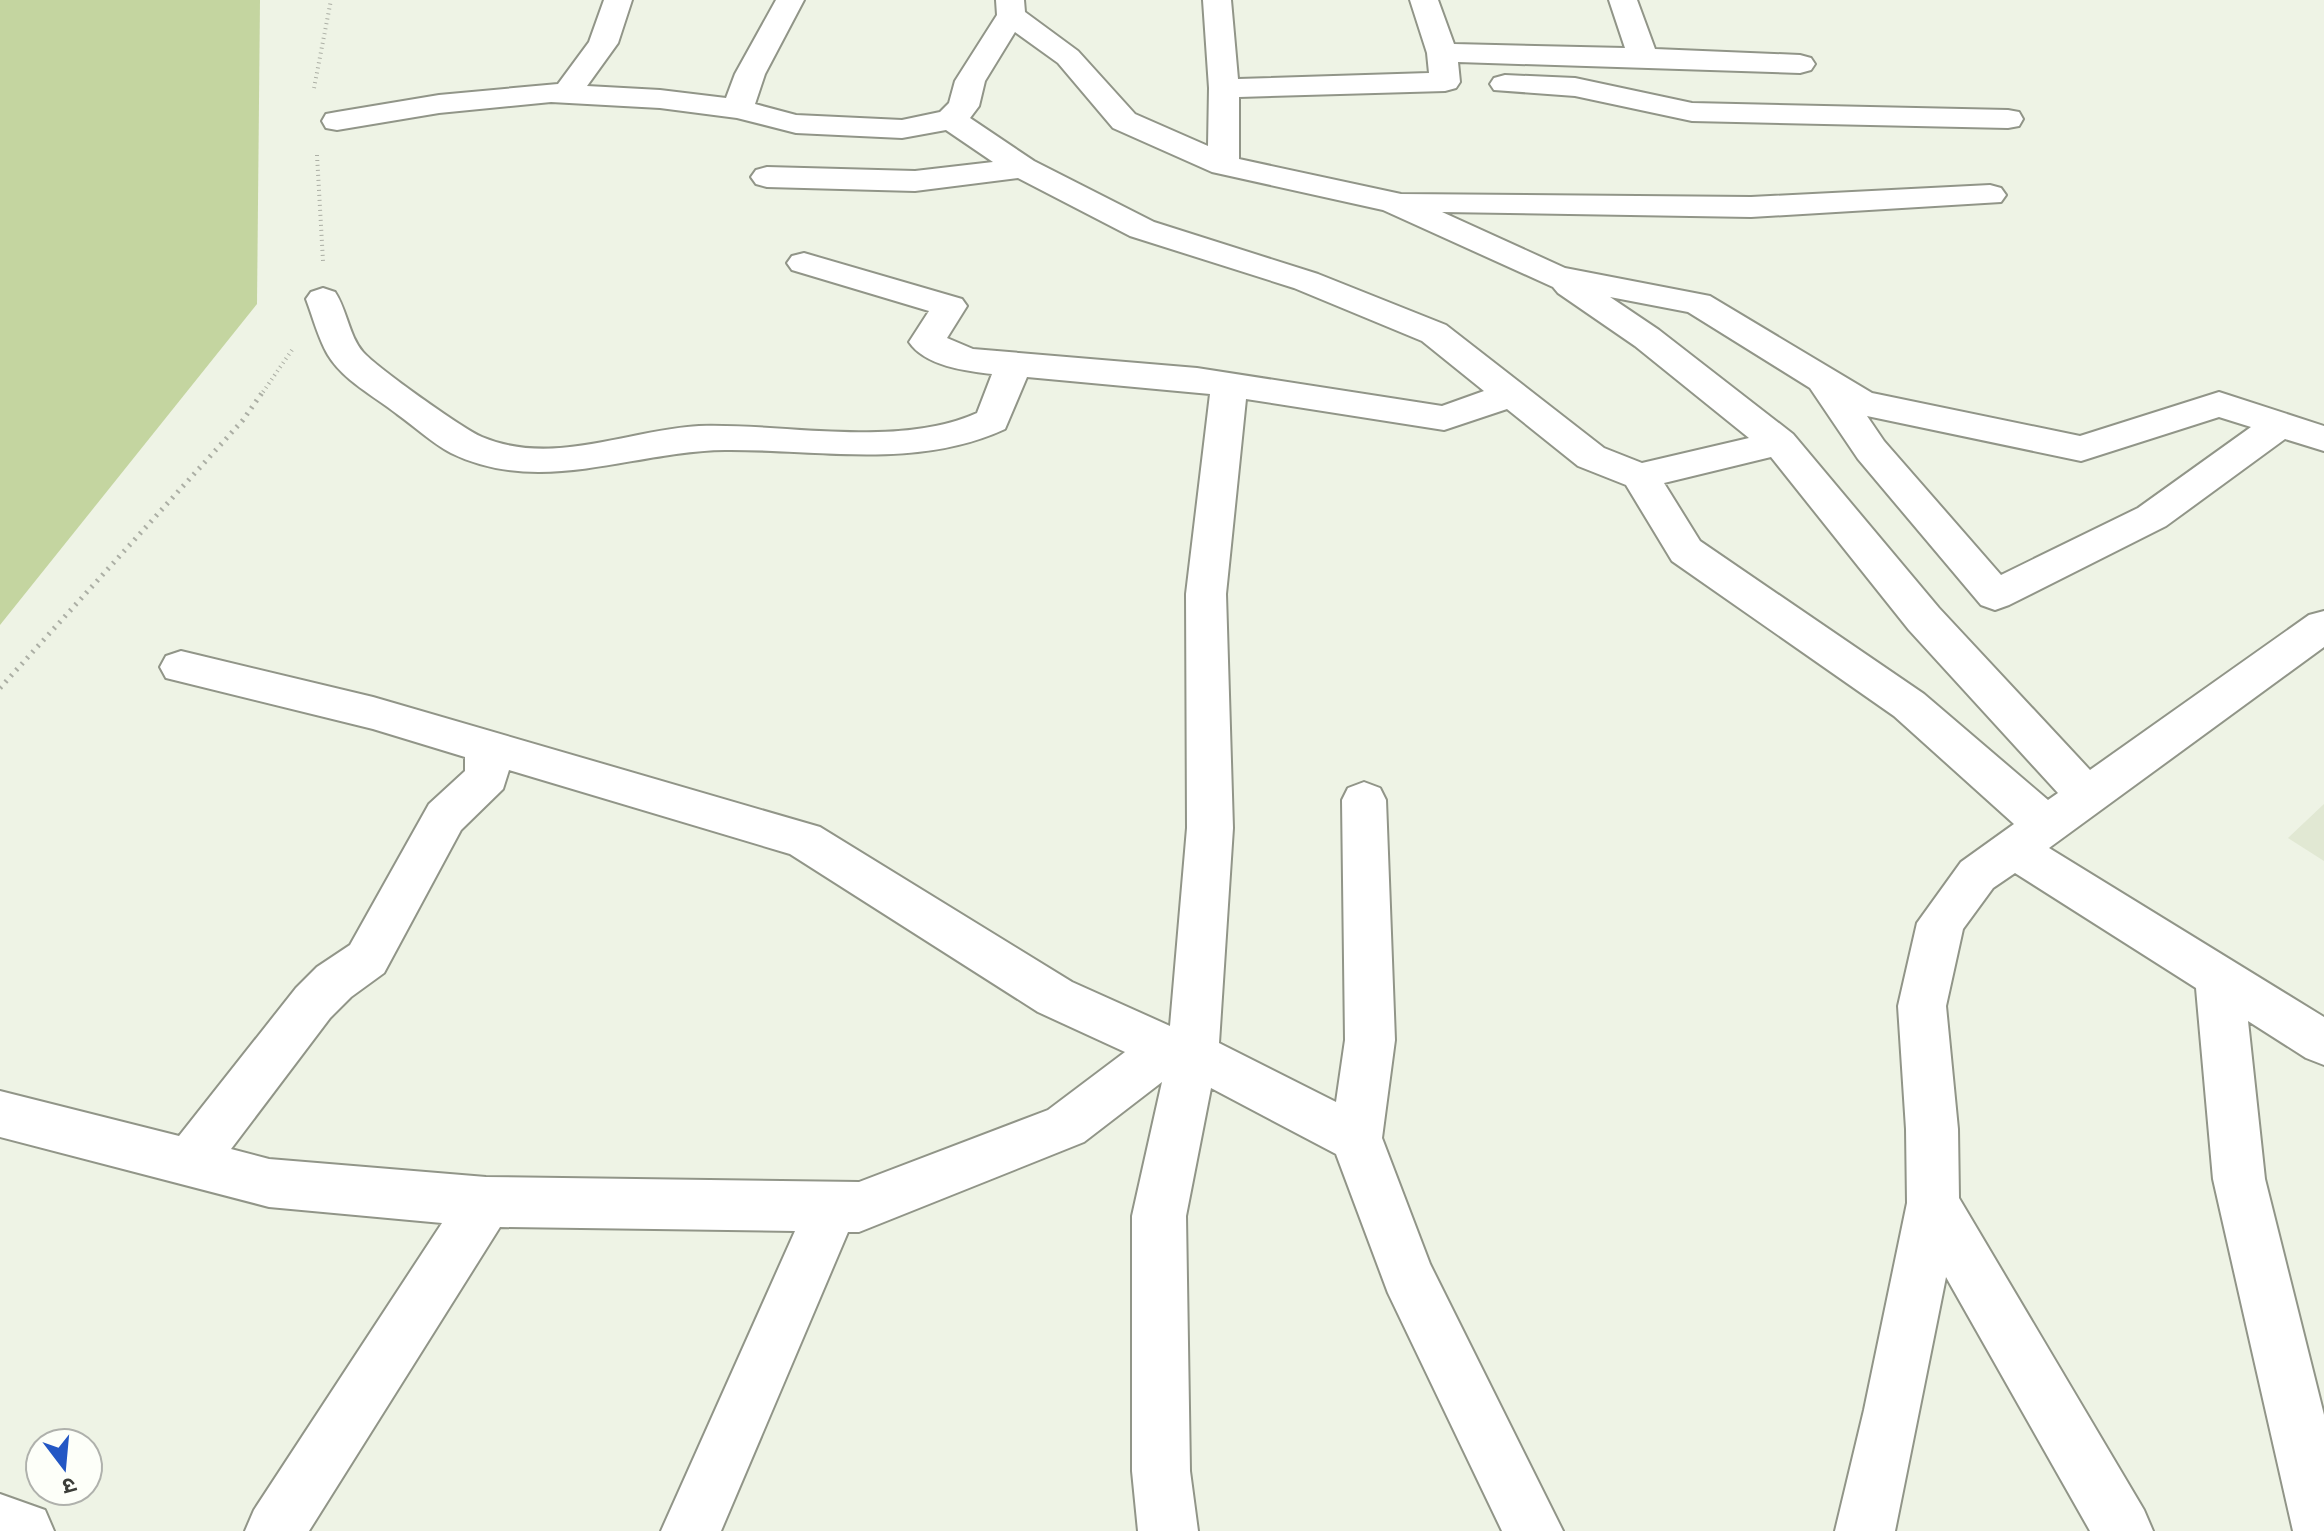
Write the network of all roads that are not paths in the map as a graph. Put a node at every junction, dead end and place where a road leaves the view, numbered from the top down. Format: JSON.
{"nodes":[{"id":1,"x":618,"y":0,"type":"edge"},
{"id":2,"x":790,"y":0,"type":"edge"},
{"id":3,"x":1217,"y":0,"type":"edge"},
{"id":4,"x":1424,"y":0,"type":"edge"},
{"id":5,"x":1623,"y":0,"type":"edge"},
{"id":6,"x":1010,"y":8,"type":"edge"},
{"id":7,"x":1643,"y":57,"type":"junction"},
{"id":8,"x":1800,"y":64,"type":"dead end"},
{"id":9,"x":1444,"y":68,"type":"junction"},
{"id":10,"x":1224,"y":88,"type":"junction"},
{"id":11,"x":566,"y":94,"type":"junction"},
{"id":12,"x":738,"y":109,"type":"junction"},
{"id":13,"x":2008,"y":119,"type":"dead end"},
{"id":14,"x":338,"y":122,"type":"road end"},
{"id":15,"x":940,"y":122,"type":"junction"},
{"id":16,"x":1223,"y":165,"type":"junction"},
{"id":17,"x":1023,"y":168,"type":"junction"},
{"id":18,"x":767,"y":177,"type":"dead end"},
{"id":19,"x":915,"y":181,"type":"junction"},
{"id":20,"x":1990,"y":195,"type":"dead end"},
{"id":21,"x":1393,"y":202,"type":"junction"},
{"id":22,"x":804,"y":263,"type":"dead end"},
{"id":23,"x":1556,"y":277,"type":"junction"},
{"id":24,"x":323,"y":299,"type":"road end"},
{"id":25,"x":1014,"y":364,"type":"junction"},
{"id":26,"x":1824,"y":380,"type":"junction"},
{"id":27,"x":1229,"y":385,"type":"junction"},
{"id":28,"x":1512,"y":394,"type":"junction"},
{"id":29,"x":2308,"y":428,"type":"edge"},
{"id":30,"x":1780,"y":443,"type":"junction"},
{"id":31,"x":1640,"y":476,"type":"junction"},
{"id":32,"x":1995,"y":595,"type":"junction"},
{"id":33,"x":1924,"y":619,"type":"junction"},
{"id":34,"x":2324,"y":626,"type":"edge"},
{"id":35,"x":181,"y":667,"type":"dead end"},
{"id":36,"x":487,"y":747,"type":"junction"},
{"id":37,"x":2087,"y":796,"type":"junction"},
{"id":38,"x":1364,"y":800,"type":"dead end"},
{"id":39,"x":2030,"y":837,"type":"junction"},
{"id":40,"x":2219,"y":978,"type":"junction"},
{"id":41,"x":2324,"y":1043,"type":"edge"},
{"id":42,"x":1180,"y":1051,"type":"junction"},
{"id":43,"x":0,"y":1114,"type":"edge"},
{"id":44,"x":1356,"y":1138,"type":"junction"},
{"id":45,"x":189,"y":1163,"type":"junction"},
{"id":46,"x":486,"y":1202,"type":"junction"},
{"id":47,"x":1933,"y":1203,"type":"junction"},
{"id":48,"x":832,"y":1207,"type":"junction"},
{"id":49,"x":0,"y":1524,"type":"edge"},
{"id":50,"x":24,"y":1531,"type":"edge"},
{"id":51,"x":275,"y":1531,"type":"edge"},
{"id":52,"x":691,"y":1531,"type":"edge"},
{"id":53,"x":1168,"y":1531,"type":"edge"},
{"id":54,"x":1533,"y":1531,"type":"edge"},
{"id":55,"x":1865,"y":1531,"type":"edge"},
{"id":56,"x":2123,"y":1531,"type":"edge"},
{"id":57,"x":2323,"y":1531,"type":"edge"}],
"edges":[{"from":1,"to":11,"type":"street"},
{"from":2,"to":12,"type":"street"},
{"from":3,"to":10,"type":"street"},
{"from":4,"to":9,"type":"street"},
{"from":5,"to":7,"type":"street"},
{"from":6,"to":15,"type":"street"},
{"from":6,"to":16,"type":"street"},
{"from":7,"to":8,"type":"street"},
{"from":7,"to":9,"type":"street"},
{"from":9,"to":10,"type":"street"},
{"from":9,"to":13,"type":"street"},
{"from":10,"to":16,"type":"street"},
{"from":11,"to":12,"type":"street"},
{"from":11,"to":14,"type":"street"},
{"from":12,"to":15,"type":"street"},
{"from":15,"to":17,"type":"street"},
{"from":15,"to":19,"type":"street"},
{"from":16,"to":21,"type":"street"},
{"from":17,"to":19,"type":"street"},
{"from":17,"to":28,"type":"street"},
{"from":18,"to":19,"type":"street"},
{"from":20,"to":21,"type":"street"},
{"from":21,"to":23,"type":"street"},
{"from":22,"to":25,"type":"street"},
{"from":23,"to":26,"type":"street"},
{"from":23,"to":30,"type":"street"},
{"from":24,"to":25,"type":"street"},
{"from":25,"to":27,"type":"street"},
{"from":26,"to":29,"type":"street"},
{"from":26,"to":32,"type":"street"},
{"from":27,"to":28,"type":"street"},
{"from":27,"to":42,"type":"street"},
{"from":28,"to":31,"type":"street"},
{"from":29,"to":32,"type":"street"},
{"from":30,"to":31,"type":"street"},
{"from":30,"to":33,"type":"street"},
{"from":31,"to":39,"type":"street"},
{"from":32,"to":33,"type":"street"},
{"from":33,"to":37,"type":"street"},
{"from":34,"to":37,"type":"street"},
{"from":35,"to":36,"type":"street"},
{"from":36,"to":42,"type":"street"},
{"from":36,"to":45,"type":"street"},
{"from":37,"to":39,"type":"street"},
{"from":38,"to":44,"type":"street"},
{"from":39,"to":40,"type":"street"},
{"from":39,"to":47,"type":"street"},
{"from":40,"to":41,"type":"street"},
{"from":40,"to":57,"type":"street"},
{"from":42,"to":44,"type":"street"},
{"from":42,"to":48,"type":"street"},
{"from":42,"to":53,"type":"street"},
{"from":43,"to":45,"type":"street"},
{"from":44,"to":54,"type":"street"},
{"from":45,"to":46,"type":"street"},
{"from":46,"to":48,"type":"street"},
{"from":46,"to":51,"type":"street"},
{"from":47,"to":55,"type":"street"},
{"from":47,"to":56,"type":"street"},
{"from":48,"to":52,"type":"street"},
{"from":49,"to":50,"type":"street"}]}
